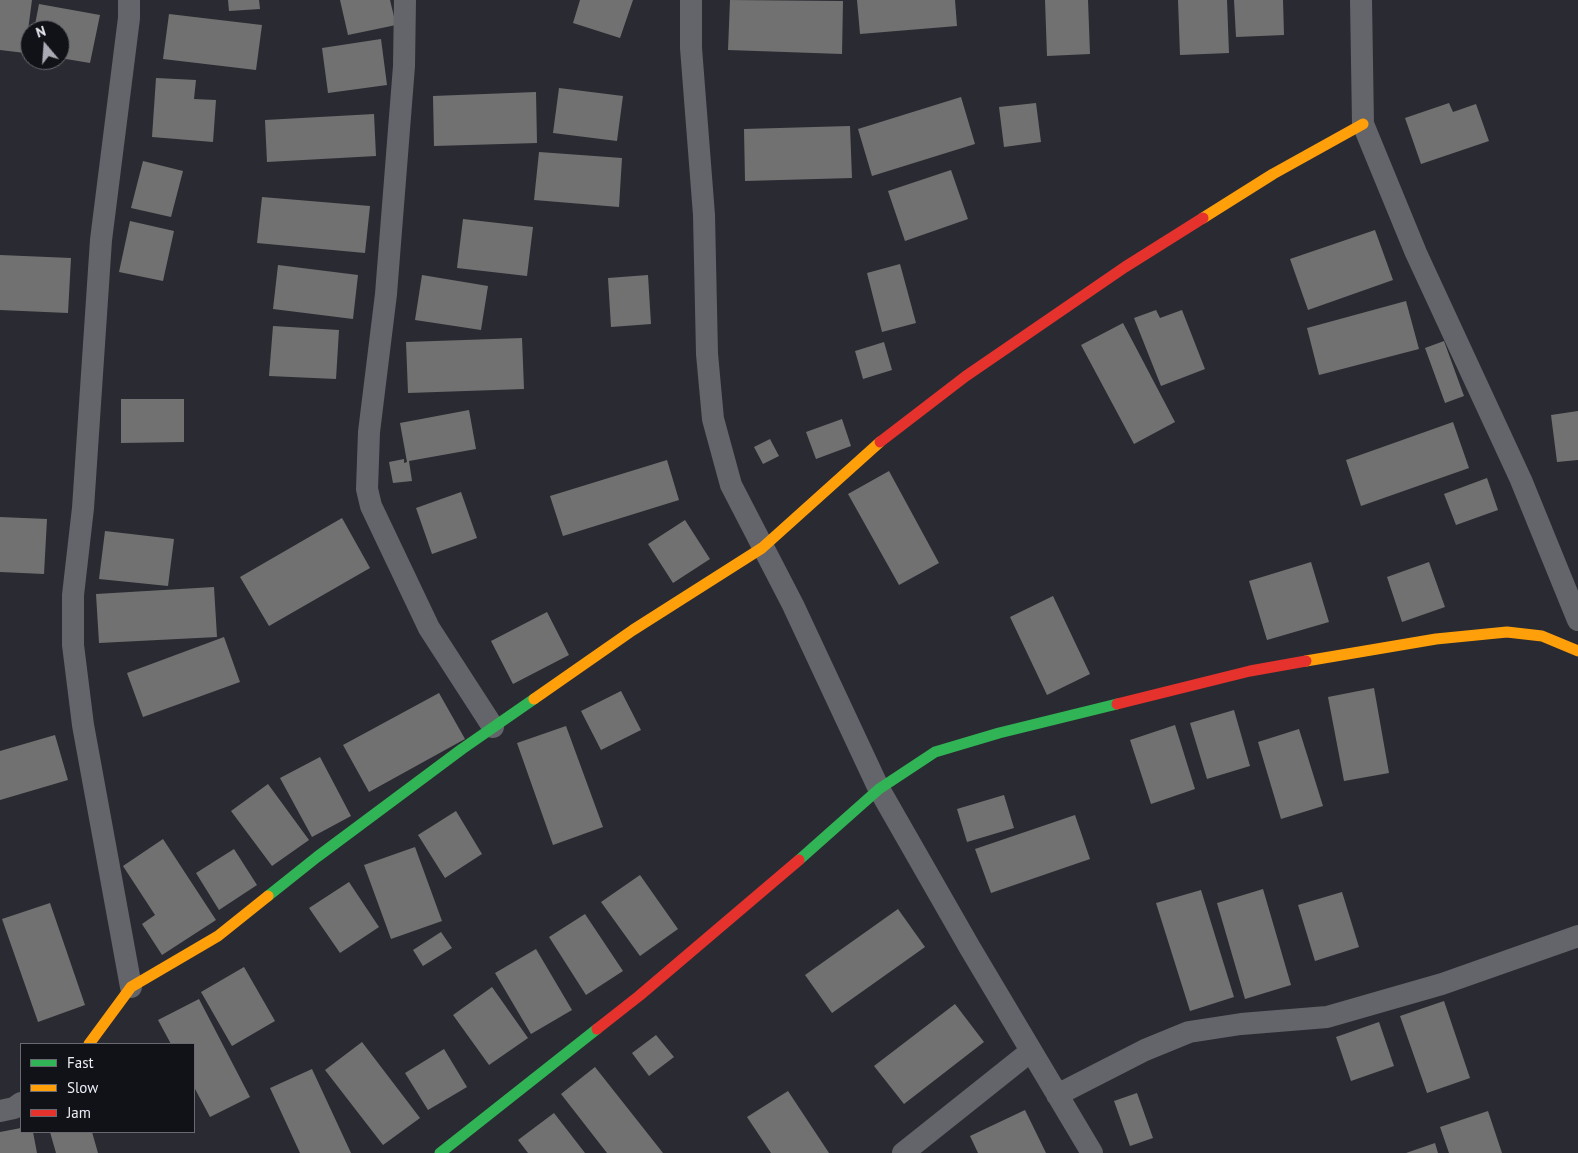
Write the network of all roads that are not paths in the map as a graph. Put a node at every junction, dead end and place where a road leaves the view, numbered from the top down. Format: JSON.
{"nodes":[{"id":1,"x":129,"y":0,"type":"edge"},
{"id":2,"x":405,"y":0,"type":"edge"},
{"id":3,"x":690,"y":0,"type":"edge"},
{"id":4,"x":1361,"y":0,"type":"edge"},
{"id":5,"x":1363,"y":124,"type":"junction"},
{"id":6,"x":762,"y":548,"type":"junction"},
{"id":7,"x":1578,"y":620,"type":"edge"},
{"id":8,"x":1578,"y":651,"type":"edge"},
{"id":9,"x":493,"y":727,"type":"junction"},
{"id":10,"x":879,"y":789,"type":"junction"},
{"id":11,"x":1578,"y":936,"type":"edge"},
{"id":12,"x":131,"y":987,"type":"junction"},
{"id":13,"x":90,"y":1043,"type":"edge"},
{"id":14,"x":1031,"y":1051,"type":"junction"},
{"id":15,"x":1057,"y":1095,"type":"junction"},
{"id":16,"x":20,"y":1104,"type":"edge"},
{"id":17,"x":0,"y":1111,"type":"edge"},
{"id":18,"x":440,"y":1153,"type":"edge"},
{"id":19,"x":903,"y":1153,"type":"edge"},
{"id":20,"x":1092,"y":1153,"type":"edge"}],
"edges":[{"from":1,"to":12,"type":"street"},
{"from":2,"to":9,"type":"street"},
{"from":3,"to":6,"type":"street"},
{"from":4,"to":5,"type":"street"},
{"from":5,"to":6,"type":"street"},
{"from":5,"to":7,"type":"street"},
{"from":6,"to":9,"type":"street"},
{"from":6,"to":10,"type":"street"},
{"from":8,"to":10,"type":"street"},
{"from":9,"to":12,"type":"street"},
{"from":10,"to":14,"type":"street"},
{"from":10,"to":18,"type":"street"},
{"from":11,"to":15,"type":"street"},
{"from":12,"to":13,"type":"street"},
{"from":14,"to":15,"type":"street"},
{"from":14,"to":19,"type":"street"},
{"from":15,"to":20,"type":"street"},
{"from":16,"to":17,"type":"street"}]}
